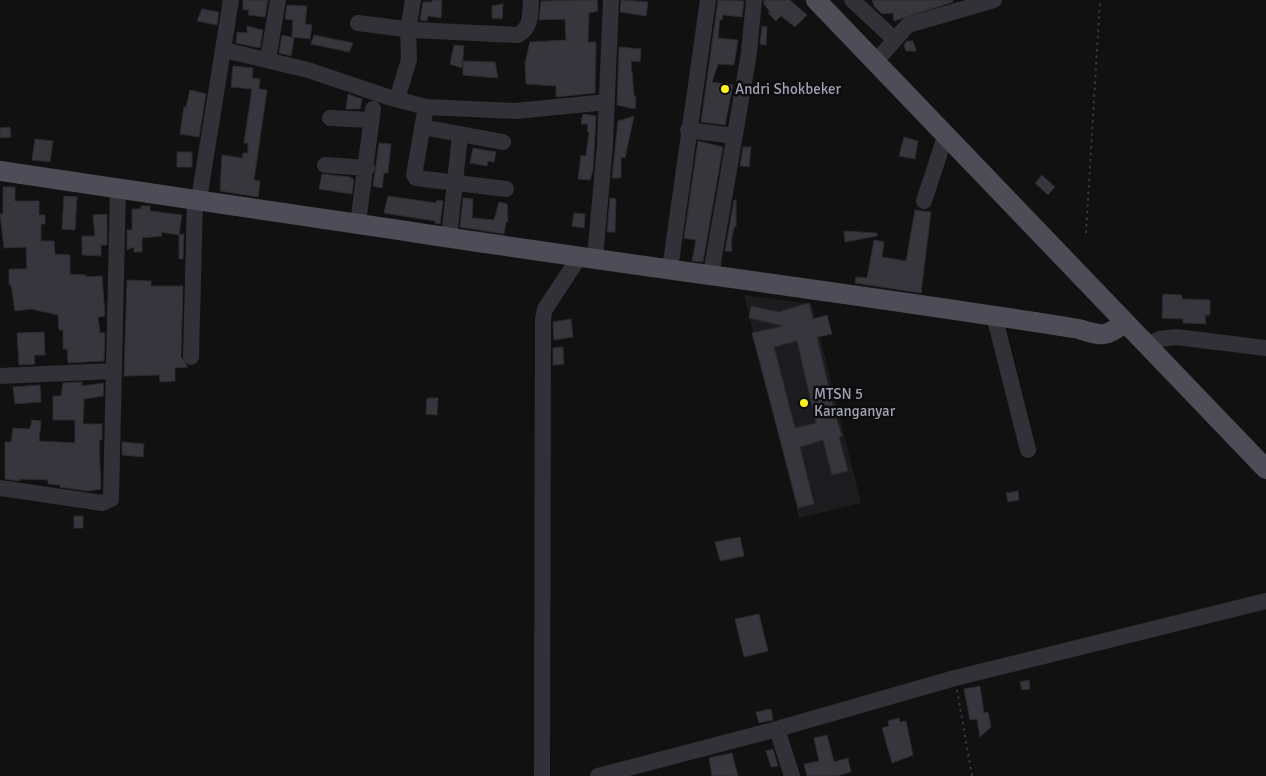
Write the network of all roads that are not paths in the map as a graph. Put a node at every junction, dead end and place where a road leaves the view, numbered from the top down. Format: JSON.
{"nodes":[{"id":1,"x":231,"y":0,"type":"edge"},
{"id":2,"x":278,"y":0,"type":"edge"},
{"id":3,"x":413,"y":0,"type":"edge"},
{"id":4,"x":531,"y":0,"type":"edge"},
{"id":5,"x":611,"y":0,"type":"edge"},
{"id":6,"x":708,"y":0,"type":"edge"},
{"id":7,"x":754,"y":0,"type":"edge"},
{"id":8,"x":816,"y":0,"type":"edge"},
{"id":9,"x":852,"y":0,"type":"edge"},
{"id":10,"x":994,"y":0,"type":"edge"},
{"id":11,"x":959,"y":5,"type":"edge"},
{"id":12,"x":358,"y":23,"type":"dead end"},
{"id":13,"x":408,"y":30,"type":"junction"},
{"id":14,"x":894,"y":39,"type":"junction"},
{"id":15,"x":224,"y":50,"type":"junction"},
{"id":16,"x":878,"y":58,"type":"junction"},
{"id":17,"x":268,"y":59,"type":"junction"},
{"id":18,"x":397,"y":98,"type":"junction"},
{"id":19,"x":607,"y":102,"type":"junction"},
{"id":20,"x":426,"y":107,"type":"junction"},
{"id":21,"x":330,"y":118,"type":"dead end"},
{"id":22,"x":422,"y":127,"type":"junction"},
{"id":23,"x":688,"y":130,"type":"junction"},
{"id":24,"x":946,"y":134,"type":"junction"},
{"id":25,"x":460,"y":135,"type":"junction"},
{"id":26,"x":734,"y":136,"type":"junction"},
{"id":27,"x":503,"y":142,"type":"dead end"},
{"id":28,"x":325,"y":165,"type":"dead end"},
{"id":29,"x":367,"y":168,"type":"junction"},
{"id":30,"x":0,"y":171,"type":"edge"},
{"id":31,"x":456,"y":184,"type":"junction"},
{"id":32,"x":118,"y":187,"type":"junction"},
{"id":33,"x":506,"y":189,"type":"dead end"},
{"id":34,"x":197,"y":199,"type":"junction"},
{"id":35,"x":924,"y":201,"type":"dead end"},
{"id":36,"x":358,"y":223,"type":"junction"},
{"id":37,"x":449,"y":237,"type":"junction"},
{"id":38,"x":587,"y":257,"type":"junction"},
{"id":39,"x":670,"y":269,"type":"junction"},
{"id":40,"x":711,"y":274,"type":"junction"},
{"id":41,"x":994,"y":316,"type":"junction"},
{"id":42,"x":1125,"y":322,"type":"junction"},
{"id":43,"x":1161,"y":341,"type":"junction"},
{"id":44,"x":1266,"y":348,"type":"edge"},
{"id":45,"x":191,"y":357,"type":"dead end"},
{"id":46,"x":114,"y":371,"type":"junction"},
{"id":47,"x":0,"y":376,"type":"edge"},
{"id":48,"x":1028,"y":450,"type":"dead end"},
{"id":49,"x":1266,"y":469,"type":"edge"},
{"id":50,"x":0,"y":488,"type":"edge"},
{"id":51,"x":1266,"y":601,"type":"edge"},
{"id":52,"x":778,"y":729,"type":"junction"},
{"id":53,"x":651,"y":769,"type":"edge"},
{"id":54,"x":542,"y":776,"type":"edge"},
{"id":55,"x":598,"y":776,"type":"edge"},
{"id":56,"x":792,"y":776,"type":"edge"}],
"edges":[{"from":1,"to":15,"type":"street"},
{"from":2,"to":17,"type":"street"},
{"from":3,"to":13,"type":"street"},
{"from":4,"to":13,"type":"street"},
{"from":5,"to":19,"type":"street"},
{"from":6,"to":23,"type":"street"},
{"from":7,"to":26,"type":"street"},
{"from":8,"to":16,"type":"main road"},
{"from":9,"to":14,"type":"street"},
{"from":10,"to":11,"type":"street"},
{"from":11,"to":14,"type":"street"},
{"from":12,"to":13,"type":"street"},
{"from":13,"to":18,"type":"street"},
{"from":14,"to":16,"type":"street"},
{"from":15,"to":17,"type":"street"},
{"from":15,"to":34,"type":"street"},
{"from":16,"to":24,"type":"main road"},
{"from":17,"to":18,"type":"street"},
{"from":18,"to":20,"type":"street"},
{"from":19,"to":20,"type":"street"},
{"from":19,"to":38,"type":"street"},
{"from":20,"to":22,"type":"street"},
{"from":21,"to":29,"type":"street"},
{"from":22,"to":25,"type":"street"},
{"from":22,"to":31,"type":"street"},
{"from":23,"to":26,"type":"street"},
{"from":23,"to":39,"type":"street"},
{"from":24,"to":35,"type":"street"},
{"from":24,"to":42,"type":"main road"},
{"from":25,"to":27,"type":"street"},
{"from":25,"to":31,"type":"street"},
{"from":26,"to":40,"type":"street"},
{"from":28,"to":29,"type":"street"},
{"from":29,"to":36,"type":"street"},
{"from":30,"to":32,"type":"main road"},
{"from":31,"to":33,"type":"street"},
{"from":31,"to":37,"type":"street"},
{"from":32,"to":34,"type":"main road"},
{"from":32,"to":46,"type":"street"},
{"from":34,"to":36,"type":"main road"},
{"from":34,"to":45,"type":"street"},
{"from":36,"to":37,"type":"main road"},
{"from":37,"to":38,"type":"main road"},
{"from":38,"to":39,"type":"main road"},
{"from":38,"to":54,"type":"street"},
{"from":39,"to":40,"type":"main road"},
{"from":40,"to":41,"type":"main road"},
{"from":41,"to":42,"type":"main road"},
{"from":41,"to":48,"type":"street"},
{"from":42,"to":43,"type":"main road"},
{"from":43,"to":44,"type":"street"},
{"from":43,"to":49,"type":"main road"},
{"from":46,"to":47,"type":"street"},
{"from":46,"to":50,"type":"street"},
{"from":51,"to":52,"type":"street"},
{"from":52,"to":53,"type":"street"},
{"from":52,"to":56,"type":"street"},
{"from":53,"to":55,"type":"street"}]}
